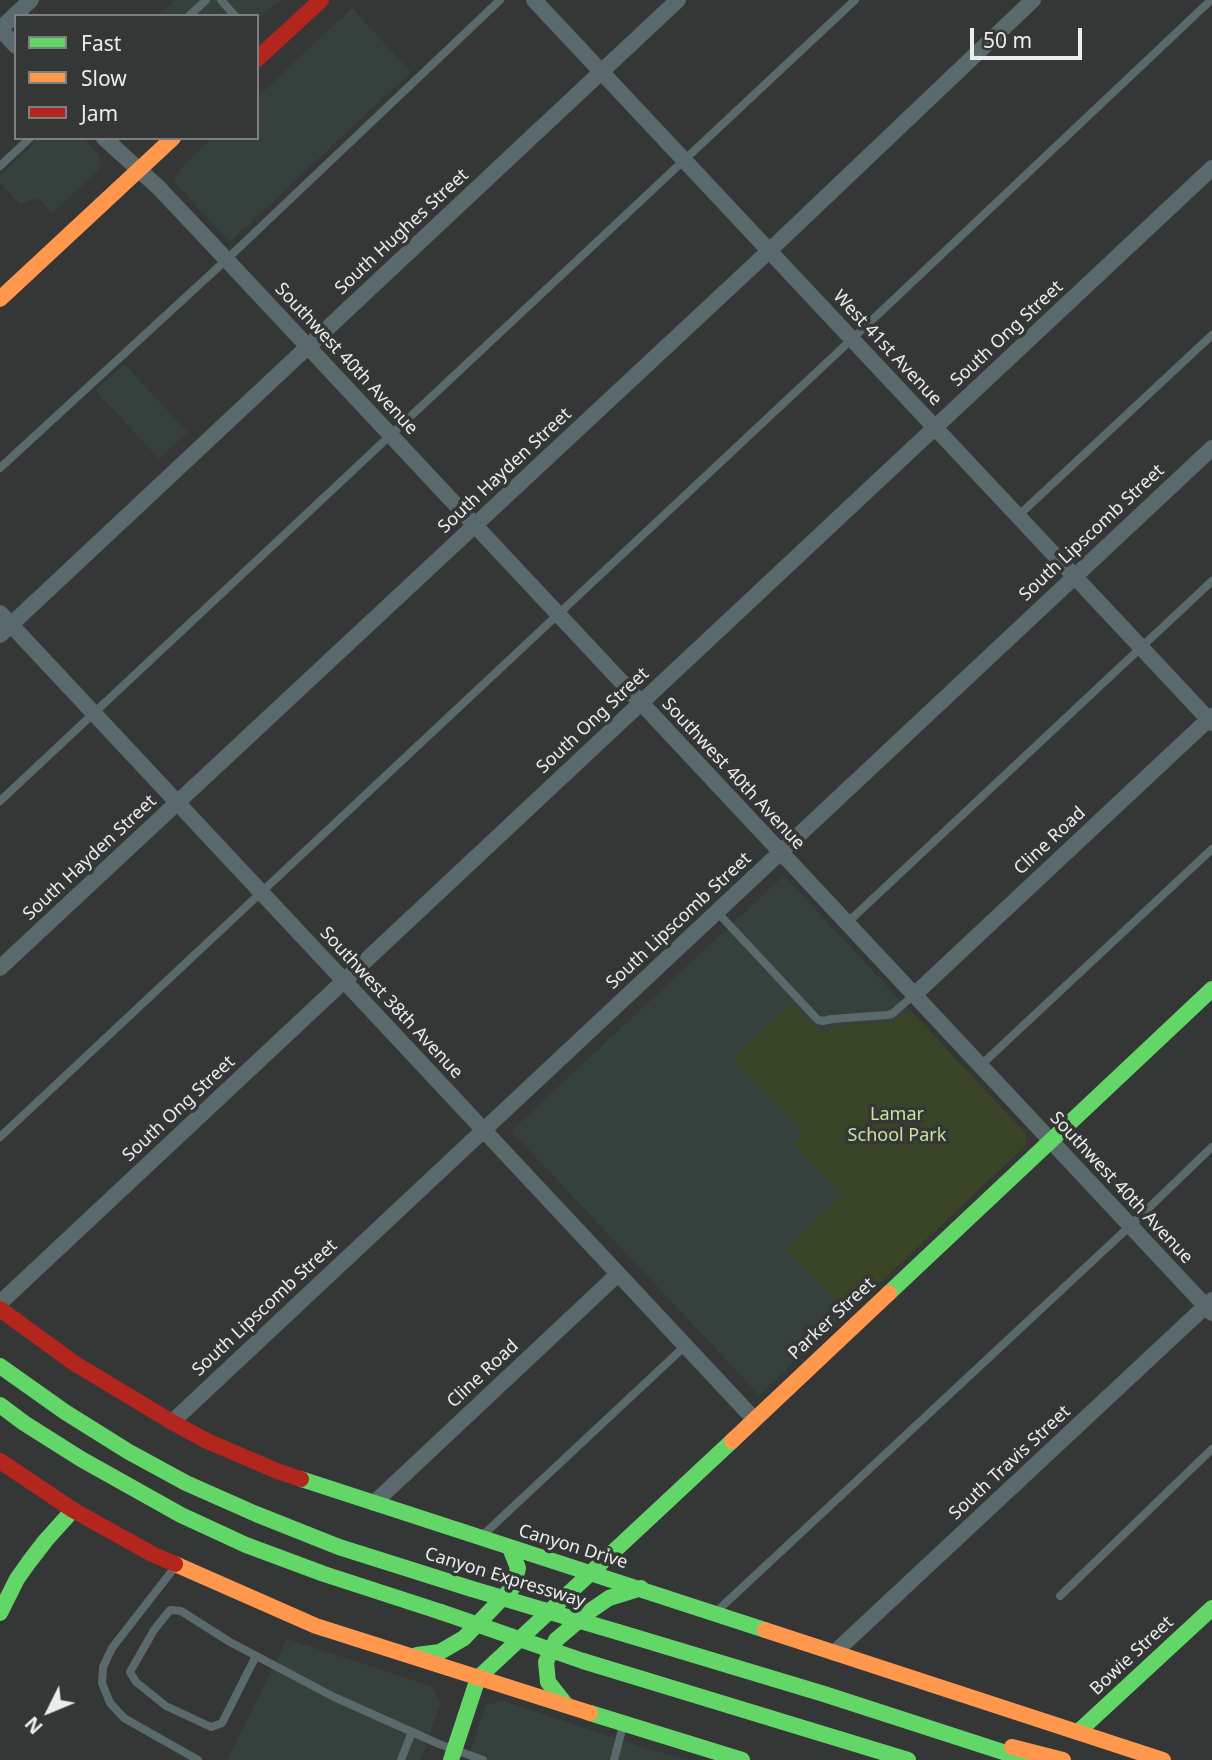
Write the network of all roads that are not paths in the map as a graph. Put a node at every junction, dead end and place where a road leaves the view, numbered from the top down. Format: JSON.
{"nodes":[{"id":1,"x":31,"y":0,"type":"edge"},
{"id":2,"x":206,"y":0,"type":"edge"},
{"id":3,"x":221,"y":0,"type":"edge"},
{"id":4,"x":321,"y":0,"type":"edge"},
{"id":5,"x":500,"y":0,"type":"edge"},
{"id":6,"x":534,"y":0,"type":"edge"},
{"id":7,"x":678,"y":0,"type":"edge"},
{"id":8,"x":855,"y":0,"type":"edge"},
{"id":9,"x":1033,"y":0,"type":"edge"},
{"id":10,"x":1211,"y":0,"type":"edge"},
{"id":11,"x":16,"y":14,"type":"edge"},
{"id":12,"x":191,"y":14,"type":"edge"},
{"id":13,"x":233,"y":14,"type":"edge"},
{"id":14,"x":14,"y":16,"type":"edge"},
{"id":15,"x":0,"y":29,"type":"edge"},
{"id":16,"x":14,"y":44,"type":"edge"},
{"id":17,"x":262,"y":52,"type":"edge"},
{"id":18,"x":601,"y":72,"type":"junction"},
{"id":19,"x":28,"y":140,"type":"edge"},
{"id":20,"x":106,"y":140,"type":"edge"},
{"id":21,"x":171,"y":140,"type":"edge"},
{"id":22,"x":684,"y":159,"type":"junction"},
{"id":23,"x":0,"y":166,"type":"edge"},
{"id":24,"x":1212,"y":168,"type":"edge"},
{"id":25,"x":139,"y":171,"type":"junction"},
{"id":26,"x":769,"y":251,"type":"junction"},
{"id":27,"x":226,"y":260,"type":"junction"},
{"id":28,"x":0,"y":299,"type":"edge"},
{"id":29,"x":1212,"y":335,"type":"edge"},
{"id":30,"x":852,"y":339,"type":"junction"},
{"id":31,"x":308,"y":347,"type":"junction"},
{"id":32,"x":934,"y":427,"type":"junction"},
{"id":33,"x":391,"y":435,"type":"junction"},
{"id":34,"x":1212,"y":447,"type":"edge"},
{"id":35,"x":0,"y":468,"type":"edge"},
{"id":36,"x":1018,"y":516,"type":"junction"},
{"id":37,"x":475,"y":525,"type":"junction"},
{"id":38,"x":1074,"y":576,"type":"junction"},
{"id":39,"x":1212,"y":581,"type":"edge"},
{"id":40,"x":558,"y":614,"type":"junction"},
{"id":41,"x":4,"y":625,"type":"edge"},
{"id":42,"x":1141,"y":647,"type":"junction"},
{"id":43,"x":641,"y":703,"type":"junction"},
{"id":44,"x":94,"y":713,"type":"junction"},
{"id":45,"x":1211,"y":719,"type":"edge"},
{"id":46,"x":0,"y":801,"type":"edge"},
{"id":47,"x":178,"y":802,"type":"junction"},
{"id":48,"x":1212,"y":849,"type":"edge"},
{"id":49,"x":780,"y":852,"type":"junction"},
{"id":50,"x":262,"y":892,"type":"junction"},
{"id":51,"x":717,"y":912,"type":"junction"},
{"id":52,"x":847,"y":923,"type":"junction"},
{"id":53,"x":0,"y":968,"type":"edge"},
{"id":54,"x":345,"y":981,"type":"junction"},
{"id":55,"x":1212,"y":989,"type":"edge"},
{"id":56,"x":914,"y":995,"type":"junction"},
{"id":57,"x":980,"y":1066,"type":"junction"},
{"id":58,"x":484,"y":1130,"type":"junction"},
{"id":59,"x":0,"y":1137,"type":"edge"},
{"id":60,"x":1051,"y":1141,"type":"junction"},
{"id":61,"x":1212,"y":1147,"type":"edge"},
{"id":62,"x":1130,"y":1226,"type":"junction"},
{"id":63,"x":618,"y":1274,"type":"junction"},
{"id":64,"x":0,"y":1303,"type":"edge"},
{"id":65,"x":1210,"y":1306,"type":"edge"},
{"id":66,"x":0,"y":1308,"type":"edge"},
{"id":67,"x":685,"y":1346,"type":"junction"},
{"id":68,"x":0,"y":1366,"type":"edge"},
{"id":69,"x":0,"y":1405,"type":"edge"},
{"id":70,"x":754,"y":1419,"type":"junction"},
{"id":71,"x":172,"y":1422,"type":"junction"},
{"id":72,"x":1212,"y":1449,"type":"edge"},
{"id":73,"x":0,"y":1461,"type":"edge"},
{"id":74,"x":374,"y":1503,"type":"junction"},
{"id":75,"x":73,"y":1510,"type":"junction"},
{"id":76,"x":481,"y":1538,"type":"junction"},
{"id":77,"x":510,"y":1548,"type":"junction"},
{"id":78,"x":176,"y":1565,"type":"junction"},
{"id":79,"x":592,"y":1573,"type":"junction"},
{"id":80,"x":641,"y":1588,"type":"junction"},
{"id":81,"x":1060,"y":1596,"type":"dead end"},
{"id":82,"x":1212,"y":1608,"type":"edge"},
{"id":83,"x":0,"y":1614,"type":"edge"},
{"id":84,"x":715,"y":1614,"type":"junction"},
{"id":85,"x":834,"y":1653,"type":"junction"},
{"id":86,"x":256,"y":1656,"type":"junction"},
{"id":87,"x":411,"y":1656,"type":"junction"},
{"id":88,"x":478,"y":1678,"type":"junction"},
{"id":89,"x":566,"y":1705,"type":"junction"},
{"id":90,"x":904,"y":1720,"type":"junction"},
{"id":91,"x":624,"y":1723,"type":"junction"},
{"id":92,"x":411,"y":1732,"type":"junction"},
{"id":93,"x":1078,"y":1732,"type":"junction"},
{"id":94,"x":844,"y":1740,"type":"junction"},
{"id":95,"x":452,"y":1755,"type":"edge"},
{"id":96,"x":198,"y":1760,"type":"edge"},
{"id":97,"x":401,"y":1760,"type":"edge"},
{"id":98,"x":483,"y":1760,"type":"edge"},
{"id":99,"x":614,"y":1760,"type":"edge"},
{"id":100,"x":742,"y":1760,"type":"edge"},
{"id":101,"x":887,"y":1760,"type":"edge"},
{"id":102,"x":908,"y":1760,"type":"edge"},
{"id":103,"x":1028,"y":1760,"type":"edge"},
{"id":104,"x":1063,"y":1760,"type":"edge"},
{"id":105,"x":1163,"y":1760,"type":"edge"}],
"edges":[{"from":1,"to":11,"type":"street"},
{"from":2,"to":12,"type":"lane"},
{"from":3,"to":13,"type":"lane"},
{"from":4,"to":17,"type":"main road"},
{"from":5,"to":27,"type":"lane"},
{"from":6,"to":18,"type":"street","name":"West 41st Avenue"},
{"from":7,"to":18,"type":"street","name":"South Hughes Street"},
{"from":8,"to":22,"type":"lane"},
{"from":9,"to":26,"type":"street","name":"South Hayden Street"},
{"from":10,"to":30,"type":"lane"},
{"from":14,"to":15,"type":"street"},
{"from":15,"to":16,"type":"street"},
{"from":18,"to":22,"type":"street","name":"West 41st Avenue"},
{"from":18,"to":31,"type":"street","name":"South Hughes Street"},
{"from":19,"to":23,"type":"lane"},
{"from":20,"to":25,"type":"street","name":"Southwest 40th Avenue"},
{"from":21,"to":25,"type":"main road"},
{"from":22,"to":26,"type":"street","name":"West 41st Avenue"},
{"from":22,"to":33,"type":"lane"},
{"from":24,"to":32,"type":"street","name":"South Ong Street"},
{"from":25,"to":27,"type":"street","name":"Southwest 40th Avenue"},
{"from":25,"to":28,"type":"main road"},
{"from":26,"to":30,"type":"street","name":"West 41st Avenue"},
{"from":26,"to":37,"type":"street","name":"South Hayden Street"},
{"from":27,"to":31,"type":"street","name":"Southwest 40th Avenue"},
{"from":27,"to":35,"type":"lane"},
{"from":29,"to":36,"type":"lane"},
{"from":30,"to":32,"type":"street","name":"West 41st Avenue"},
{"from":30,"to":40,"type":"lane"},
{"from":31,"to":33,"type":"street","name":"Southwest 40th Avenue"},
{"from":31,"to":41,"type":"street","name":"South Hughes Street"},
{"from":32,"to":36,"type":"street","name":"West 41st Avenue"},
{"from":32,"to":43,"type":"street","name":"South Ong Street"},
{"from":33,"to":37,"type":"street","name":"Southwest 40th Avenue"},
{"from":33,"to":44,"type":"lane"},
{"from":34,"to":38,"type":"street","name":"South Lipscomb Street"},
{"from":36,"to":38,"type":"street","name":"West 41st Avenue"},
{"from":37,"to":40,"type":"street","name":"Southwest 40th Avenue"},
{"from":37,"to":47,"type":"street","name":"South Hayden Street"},
{"from":38,"to":42,"type":"street","name":"West 41st Avenue"},
{"from":38,"to":49,"type":"street","name":"South Lipscomb Street"},
{"from":39,"to":42,"type":"lane"},
{"from":40,"to":43,"type":"street","name":"Southwest 40th Avenue"},
{"from":40,"to":50,"type":"lane"},
{"from":41,"to":44,"type":"street","name":"Southwest 38th Avenue"},
{"from":42,"to":45,"type":"street","name":"West 41st Avenue"},
{"from":42,"to":52,"type":"lane"},
{"from":43,"to":49,"type":"street","name":"Southwest 40th Avenue"},
{"from":43,"to":54,"type":"street","name":"South Ong Street"},
{"from":44,"to":46,"type":"lane"},
{"from":44,"to":47,"type":"street","name":"Southwest 38th Avenue"},
{"from":45,"to":56,"type":"street","name":"Cline Road"},
{"from":47,"to":50,"type":"street","name":"Southwest 38th Avenue"},
{"from":47,"to":53,"type":"street","name":"South Hayden Street"},
{"from":48,"to":57,"type":"lane"},
{"from":49,"to":51,"type":"street","name":"South Lipscomb Street"},
{"from":49,"to":52,"type":"street","name":"Southwest 40th Avenue"},
{"from":50,"to":54,"type":"street","name":"Southwest 38th Avenue"},
{"from":50,"to":59,"type":"lane"},
{"from":51,"to":56,"type":"lane"},
{"from":51,"to":58,"type":"street","name":"South Lipscomb Street"},
{"from":52,"to":56,"type":"street","name":"Southwest 40th Avenue"},
{"from":54,"to":58,"type":"street","name":"Southwest 38th Avenue"},
{"from":54,"to":64,"type":"street","name":"South Ong Street"},
{"from":55,"to":60,"type":"main road","name":"Parker Street"},
{"from":56,"to":57,"type":"street","name":"Southwest 40th Avenue"},
{"from":57,"to":60,"type":"street","name":"Southwest 40th Avenue"},
{"from":58,"to":63,"type":"street","name":"Southwest 38th Avenue"},
{"from":58,"to":71,"type":"street","name":"South Lipscomb Street"},
{"from":60,"to":62,"type":"street","name":"Southwest 40th Avenue"},
{"from":60,"to":70,"type":"main road","name":"Parker Street"},
{"from":61,"to":62,"type":"lane"},
{"from":62,"to":65,"type":"street","name":"Southwest 40th Avenue"},
{"from":62,"to":84,"type":"lane"},
{"from":63,"to":67,"type":"street","name":"Southwest 38th Avenue"},
{"from":63,"to":74,"type":"street","name":"Cline Road"},
{"from":65,"to":85,"type":"street","name":"South Travis Street"},
{"from":66,"to":71,"type":"main road","name":"Canyon Drive"},
{"from":67,"to":70,"type":"street","name":"Southwest 38th Avenue"},
{"from":67,"to":76,"type":"lane"},
{"from":68,"to":90,"type":"main road","name":"Canyon Expressway","bridge":true},
{"from":69,"to":94,"type":"main road","bridge":true},
{"from":70,"to":79,"type":"main road","name":"Parker Street"},
{"from":71,"to":74,"type":"main road","name":"Canyon Drive"},
{"from":72,"to":81,"type":"lane"},
{"from":73,"to":75,"type":"main road"},
{"from":74,"to":76,"type":"main road","name":"Canyon Drive"},
{"from":75,"to":78,"type":"main road"},
{"from":75,"to":83,"type":"main road"},
{"from":76,"to":77,"type":"main road","name":"Canyon Drive"},
{"from":77,"to":79,"type":"main road","name":"Canyon Drive"},
{"from":77,"to":87,"type":"main road"},
{"from":78,"to":87,"type":"main road"},
{"from":78,"to":96,"type":"lane"},
{"from":79,"to":80,"type":"main road","name":"Canyon Drive"},
{"from":79,"to":88,"type":"main road","name":"Parker Street"},
{"from":80,"to":84,"type":"main road","name":"Canyon Drive"},
{"from":80,"to":89,"type":"main road"},
{"from":82,"to":93,"type":"main road","name":"Bowie Street"},
{"from":84,"to":85,"type":"main road","name":"Canyon Drive"},
{"from":85,"to":93,"type":"main road","name":"Canyon Drive"},
{"from":86,"to":86,"type":"lane"},
{"from":86,"to":92,"type":"lane"},
{"from":87,"to":88,"type":"main road"},
{"from":88,"to":89,"type":"main road"},
{"from":88,"to":95,"type":"main road"},
{"from":89,"to":91,"type":"main road"},
{"from":90,"to":103,"type":"main road","name":"Canyon Expressway"},
{"from":90,"to":104,"type":"main road"},
{"from":91,"to":99,"type":"lane"},
{"from":91,"to":100,"type":"main road"},
{"from":92,"to":95,"type":"lane"},
{"from":92,"to":97,"type":"lane"},
{"from":93,"to":105,"type":"main road","name":"Canyon Drive"},
{"from":94,"to":101,"type":"main road"},
{"from":94,"to":102,"type":"main road"},
{"from":95,"to":98,"type":"lane"}]}
